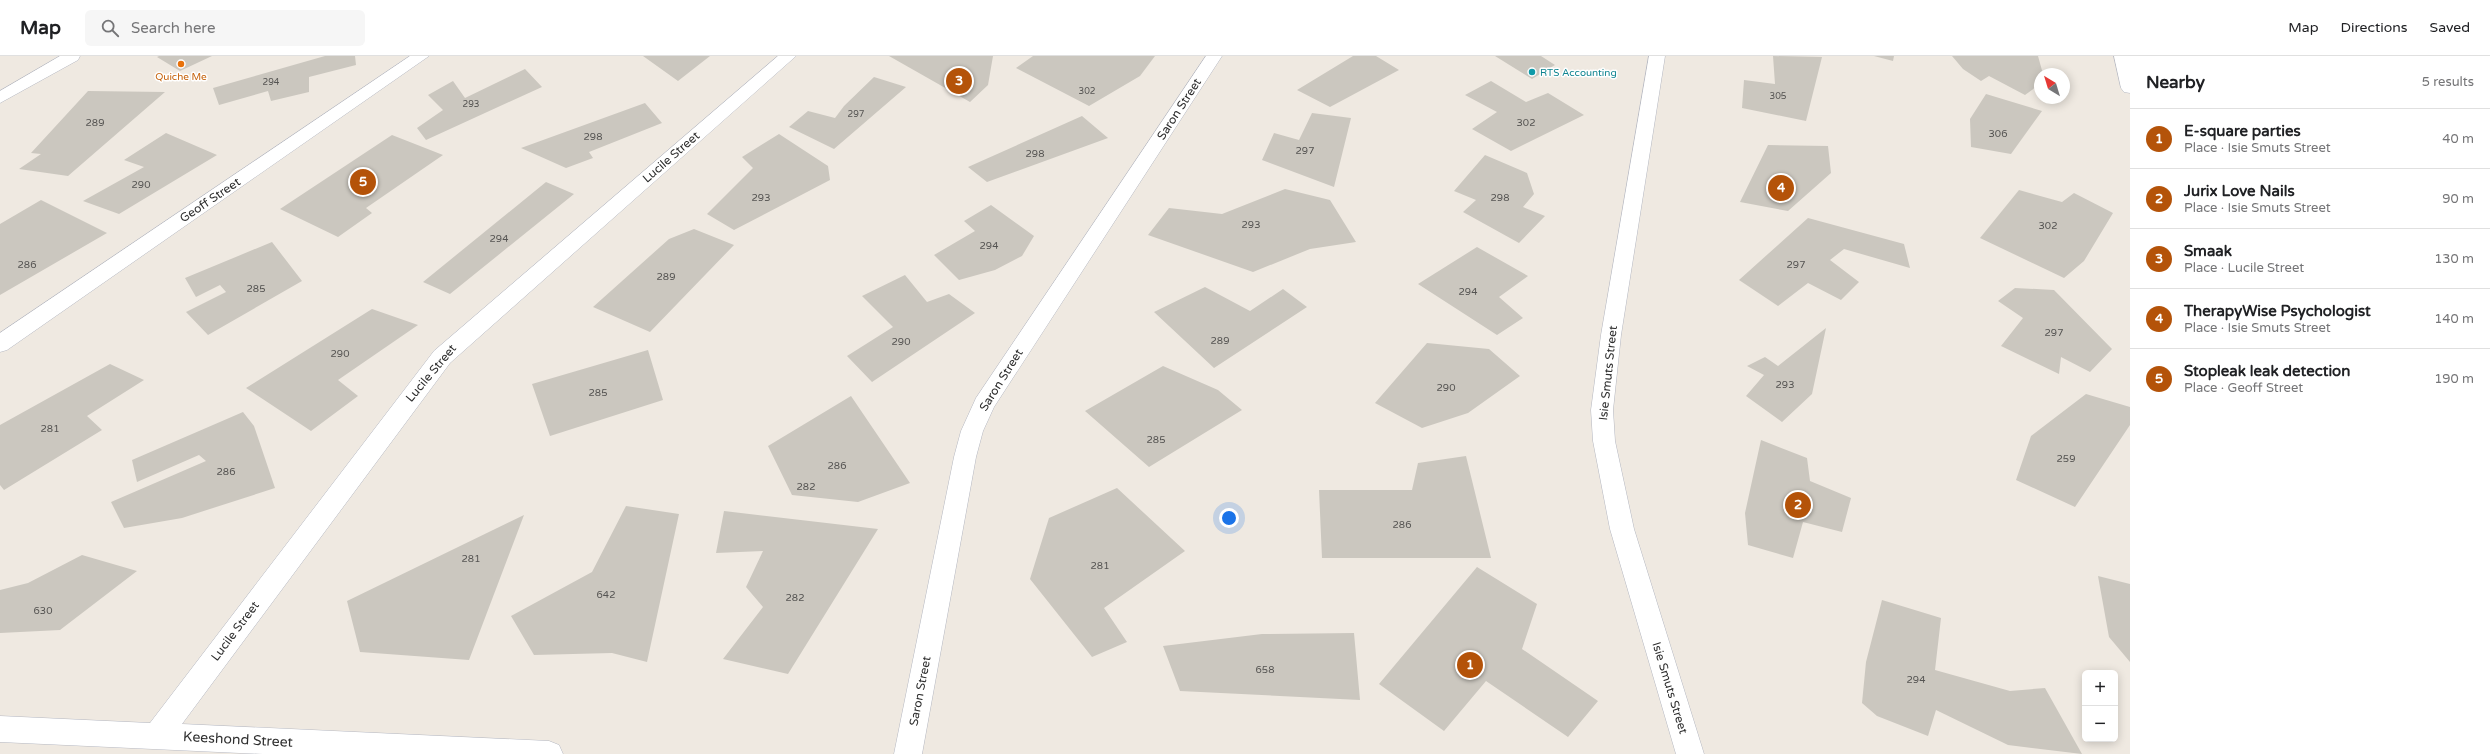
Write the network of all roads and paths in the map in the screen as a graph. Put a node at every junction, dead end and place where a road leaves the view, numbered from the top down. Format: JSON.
{"nodes":[{"id":1,"x":72,"y":56,"type":"edge"},
{"id":2,"x":421,"y":56,"type":"edge"},
{"id":3,"x":788,"y":56,"type":"edge"},
{"id":4,"x":1214,"y":56,"type":"edge"},
{"id":5,"x":1657,"y":56,"type":"edge"},
{"id":6,"x":2122,"y":56,"type":"edge"},
{"id":7,"x":2130,"y":88,"type":"edge"},
{"id":8,"x":0,"y":98,"type":"edge"},
{"id":9,"x":0,"y":344,"type":"edge"},
{"id":10,"x":0,"y":729,"type":"edge"},
{"id":11,"x":158,"y":736,"type":"junction"},
{"id":12,"x":549,"y":754,"type":"edge"},
{"id":13,"x":908,"y":754,"type":"edge"},
{"id":14,"x":1690,"y":754,"type":"edge"}],
"edges":[{"from":1,"to":8,"type":"street"},
{"from":2,"to":9,"type":"street","name":"Geoff Street"},
{"from":3,"to":11,"type":"street","name":"Lucile Street"},
{"from":4,"to":13,"type":"street","name":"Saron Street"},
{"from":5,"to":14,"type":"street","name":"Isie Smuts Street"},
{"from":6,"to":7,"type":"street"},
{"from":10,"to":11,"type":"street","name":"Keeshond Street"},
{"from":11,"to":12,"type":"street","name":"Keeshond Street"}]}
